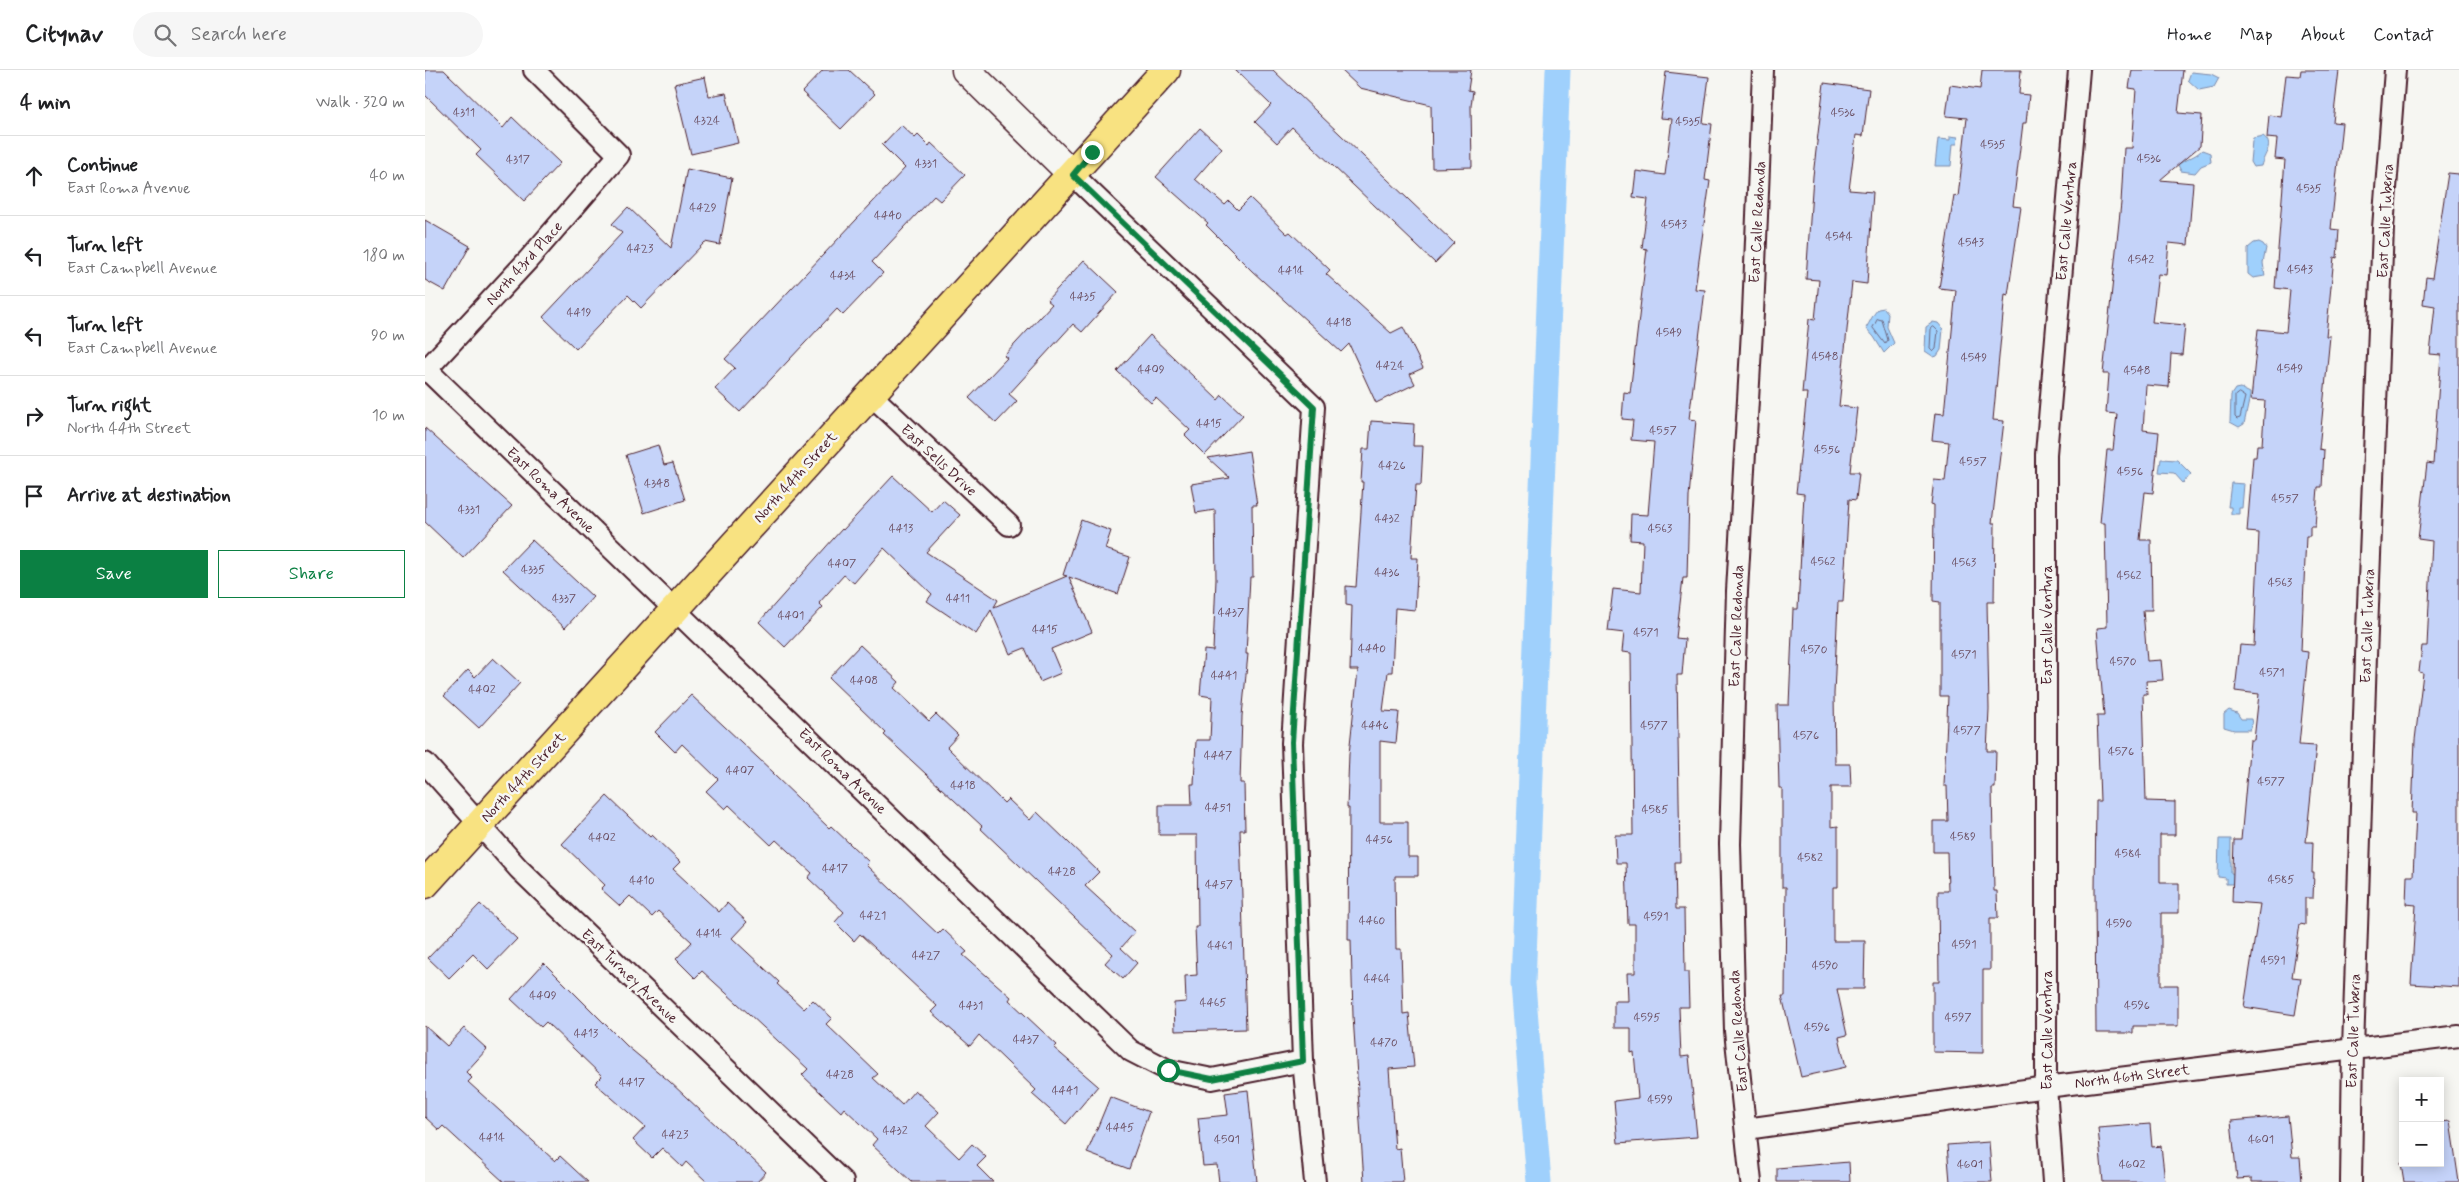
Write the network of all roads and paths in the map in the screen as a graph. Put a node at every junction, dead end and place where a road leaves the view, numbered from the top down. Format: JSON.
{"nodes":[{"id":1,"x":534,"y":70,"type":"edge"},
{"id":2,"x":966,"y":70,"type":"edge"},
{"id":3,"x":1166,"y":70,"type":"edge"},
{"id":4,"x":1763,"y":70,"type":"edge"},
{"id":5,"x":2079,"y":70,"type":"edge"},
{"id":6,"x":2395,"y":70,"type":"edge"},
{"id":7,"x":1073,"y":175,"type":"junction"},
{"id":8,"x":426,"y":368,"type":"edge"},
{"id":9,"x":870,"y":394,"type":"junction"},
{"id":10,"x":1009,"y":524,"type":"dead end"},
{"id":11,"x":675,"y":609,"type":"junction"},
{"id":12,"x":425,"y":763,"type":"edge"},
{"id":13,"x":480,"y":823,"type":"junction"},
{"id":14,"x":425,"y":884,"type":"edge"},
{"id":15,"x":2459,"y":1036,"type":"edge"},
{"id":16,"x":2353,"y":1049,"type":"junction"},
{"id":17,"x":1303,"y":1061,"type":"junction"},
{"id":18,"x":2046,"y":1087,"type":"junction"},
{"id":19,"x":1745,"y":1129,"type":"junction"},
{"id":20,"x":843,"y":1182,"type":"edge"},
{"id":21,"x":1315,"y":1182,"type":"edge"},
{"id":22,"x":1751,"y":1182,"type":"edge"},
{"id":23,"x":2053,"y":1182,"type":"edge"},
{"id":24,"x":2351,"y":1182,"type":"edge"}],
"edges":[{"from":1,"to":8,"type":"street","name":"North 43rd Place"},
{"from":2,"to":7,"type":"street"},
{"from":3,"to":7,"type":"main road","name":"North 44th Street"},
{"from":4,"to":19,"type":"street","name":"East Calle Redonda"},
{"from":5,"to":18,"type":"street","name":"East Calle Ventura"},
{"from":6,"to":16,"type":"street","name":"East Calle Tuberia"},
{"from":7,"to":9,"type":"main road","name":"North 44th Street"},
{"from":7,"to":17,"type":"street"},
{"from":8,"to":11,"type":"street","name":"East Roma Avenue"},
{"from":9,"to":10,"type":"street","name":"East Sells Drive"},
{"from":9,"to":11,"type":"main road","name":"North 44th Street"},
{"from":11,"to":13,"type":"main road","name":"North 44th Street"},
{"from":11,"to":17,"type":"street","name":"East Roma Avenue"},
{"from":12,"to":13,"type":"street","name":"East Turney Avenue"},
{"from":13,"to":14,"type":"main road","name":"North 44th Street"},
{"from":13,"to":20,"type":"street","name":"East Turney Avenue"},
{"from":15,"to":16,"type":"street","name":"North 46th Street"},
{"from":16,"to":18,"type":"street","name":"North 46th Street"},
{"from":16,"to":24,"type":"street","name":"East Calle Tuberia"},
{"from":17,"to":21,"type":"street"},
{"from":18,"to":19,"type":"street","name":"North 46th Street"},
{"from":18,"to":23,"type":"street","name":"East Calle Ventura"},
{"from":19,"to":22,"type":"street","name":"East Calle Redonda"}]}
